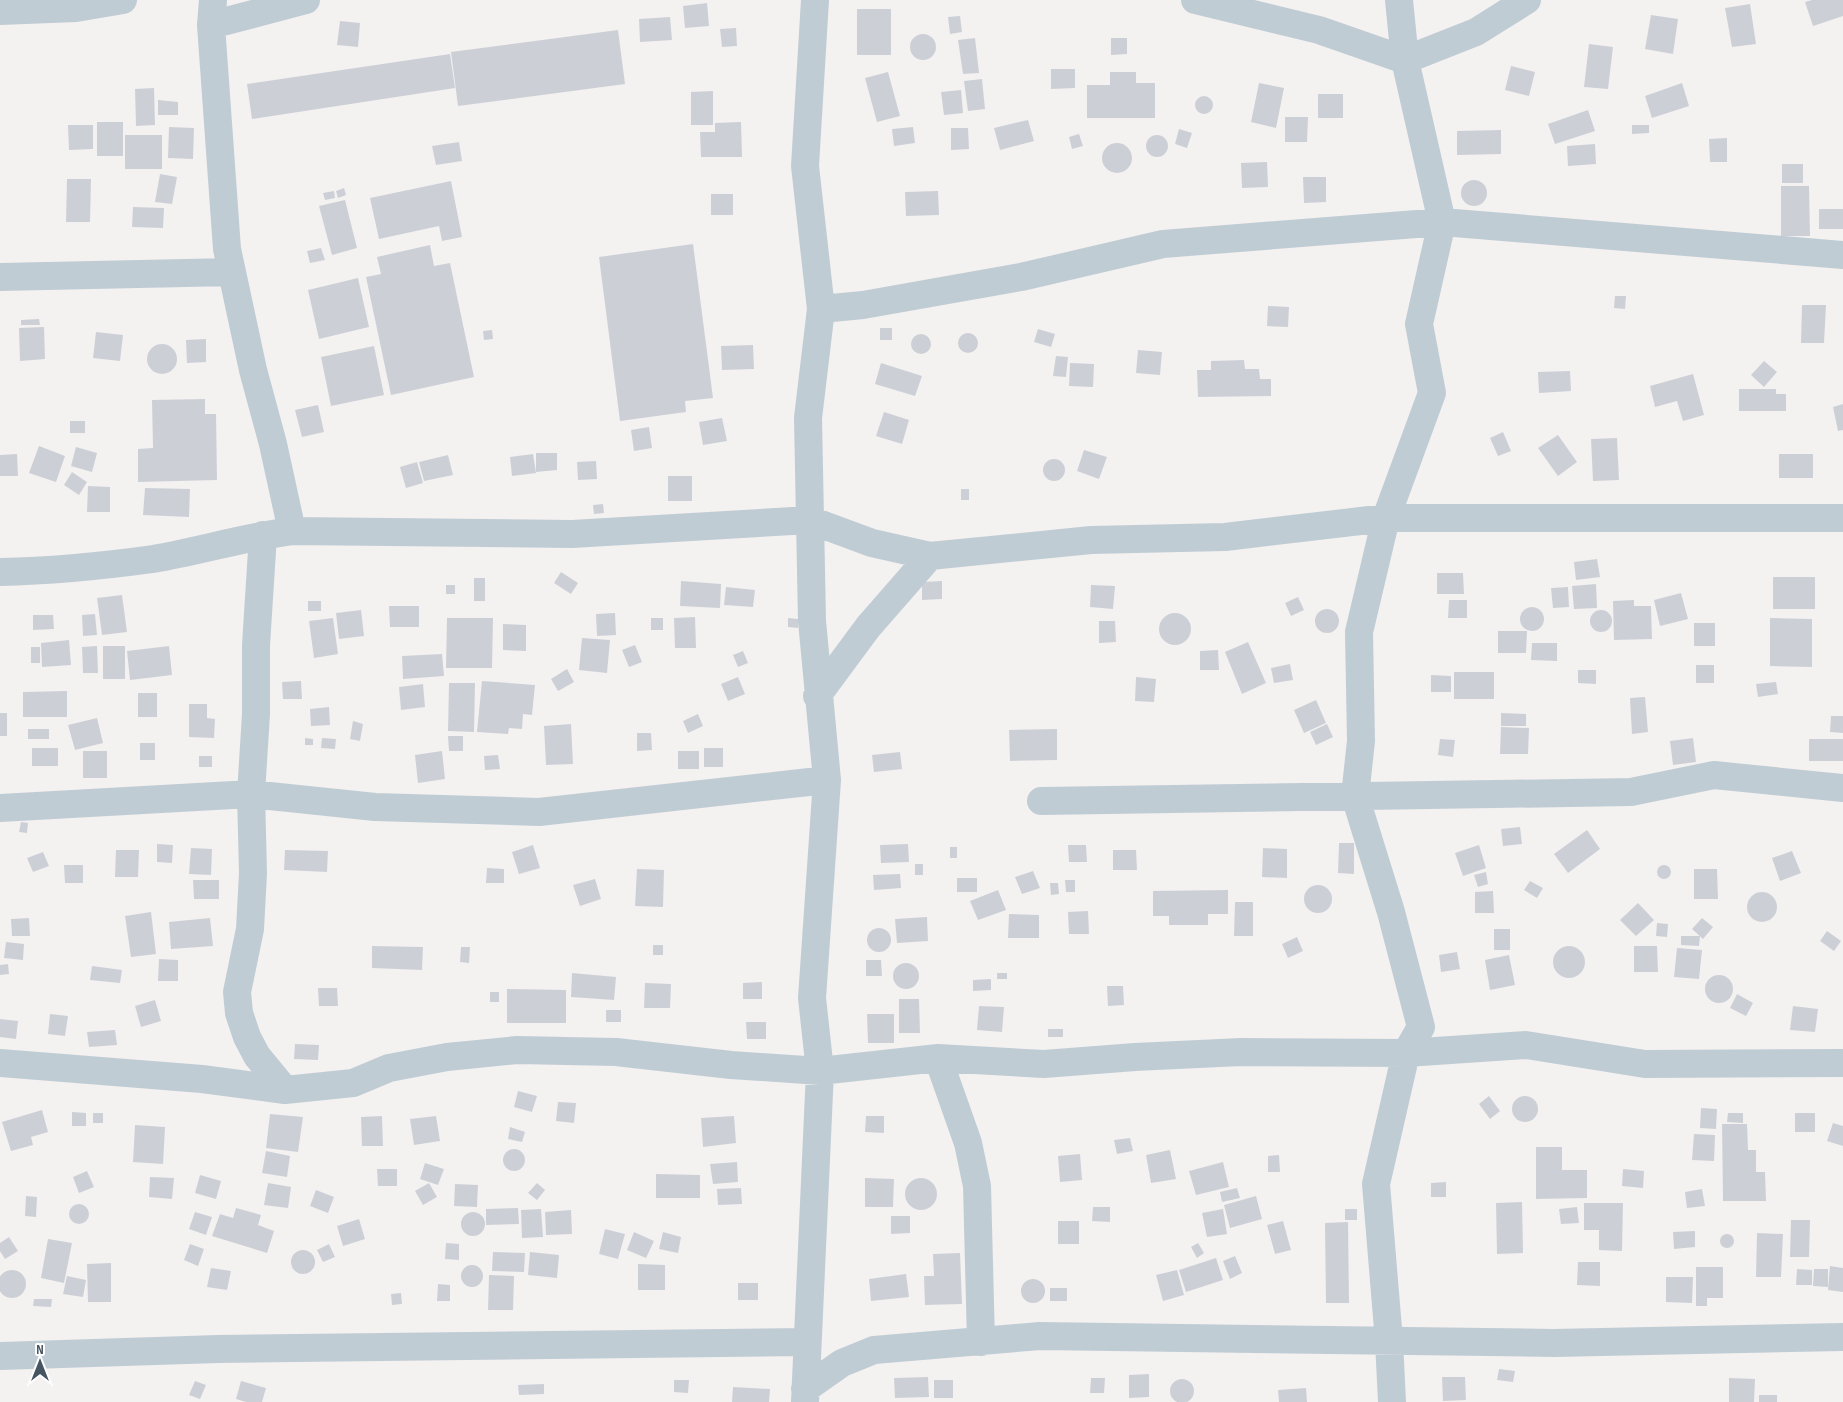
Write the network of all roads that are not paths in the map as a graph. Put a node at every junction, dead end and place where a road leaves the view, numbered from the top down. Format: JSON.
{"nodes":[{"id":1,"x":123,"y":0,"type":"edge"},
{"id":2,"x":306,"y":0,"type":"edge"},
{"id":3,"x":815,"y":0,"type":"edge"},
{"id":4,"x":1195,"y":0,"type":"edge"},
{"id":5,"x":1399,"y":0,"type":"edge"},
{"id":6,"x":1527,"y":0,"type":"edge"},
{"id":7,"x":0,"y":11,"type":"edge"},
{"id":8,"x":212,"y":13,"type":"edge"},
{"id":9,"x":1405,"y":60,"type":"junction"},
{"id":10,"x":1442,"y":222,"type":"junction"},
{"id":11,"x":1843,"y":255,"type":"edge"},
{"id":12,"x":232,"y":272,"type":"junction"},
{"id":13,"x":0,"y":278,"type":"edge"},
{"id":14,"x":821,"y":308,"type":"junction"},
{"id":15,"x":1386,"y":518,"type":"junction"},
{"id":16,"x":1843,"y":518,"type":"edge"},
{"id":17,"x":810,"y":520,"type":"junction"},
{"id":18,"x":292,"y":531,"type":"junction"},
{"id":19,"x":263,"y":535,"type":"junction"},
{"id":20,"x":930,"y":556,"type":"junction"},
{"id":21,"x":0,"y":572,"type":"edge"},
{"id":22,"x":818,"y":696,"type":"junction"},
{"id":23,"x":827,"y":780,"type":"junction"},
{"id":24,"x":1843,"y":788,"type":"edge"},
{"id":25,"x":251,"y":794,"type":"junction"},
{"id":26,"x":1355,"y":796,"type":"junction"},
{"id":27,"x":1041,"y":801,"type":"dead end"},
{"id":28,"x":0,"y":808,"type":"edge"},
{"id":29,"x":1406,"y":1053,"type":"junction"},
{"id":30,"x":938,"y":1058,"type":"junction"},
{"id":31,"x":0,"y":1063,"type":"edge"},
{"id":32,"x":1843,"y":1063,"type":"edge"},
{"id":33,"x":820,"y":1071,"type":"junction"},
{"id":34,"x":286,"y":1090,"type":"junction"},
{"id":35,"x":1843,"y":1337,"type":"edge"},
{"id":36,"x":1389,"y":1341,"type":"junction"},
{"id":37,"x":807,"y":1342,"type":"junction"},
{"id":38,"x":981,"y":1342,"type":"junction"},
{"id":39,"x":0,"y":1356,"type":"edge"},
{"id":40,"x":805,"y":1396,"type":"edge"},
{"id":41,"x":1392,"y":1402,"type":"edge"}],
"edges":[{"from":1,"to":7,"type":"street"},
{"from":2,"to":8,"type":"street"},
{"from":3,"to":14,"type":"street"},
{"from":4,"to":9,"type":"street"},
{"from":5,"to":9,"type":"street"},
{"from":6,"to":9,"type":"street"},
{"from":8,"to":12,"type":"street"},
{"from":9,"to":10,"type":"street"},
{"from":10,"to":11,"type":"street"},
{"from":10,"to":14,"type":"street"},
{"from":10,"to":15,"type":"street"},
{"from":12,"to":13,"type":"street"},
{"from":12,"to":18,"type":"street"},
{"from":14,"to":17,"type":"street"},
{"from":15,"to":16,"type":"street"},
{"from":15,"to":20,"type":"street"},
{"from":15,"to":26,"type":"street"},
{"from":17,"to":18,"type":"street"},
{"from":17,"to":20,"type":"street"},
{"from":17,"to":22,"type":"street"},
{"from":18,"to":19,"type":"street"},
{"from":19,"to":21,"type":"street"},
{"from":19,"to":25,"type":"street"},
{"from":20,"to":22,"type":"street"},
{"from":22,"to":23,"type":"street"},
{"from":23,"to":25,"type":"street"},
{"from":23,"to":33,"type":"street"},
{"from":24,"to":26,"type":"street"},
{"from":25,"to":28,"type":"street"},
{"from":25,"to":34,"type":"street"},
{"from":26,"to":27,"type":"street"},
{"from":26,"to":29,"type":"street"},
{"from":29,"to":30,"type":"street"},
{"from":29,"to":32,"type":"street"},
{"from":29,"to":36,"type":"street"},
{"from":30,"to":33,"type":"street"},
{"from":30,"to":38,"type":"street"},
{"from":31,"to":34,"type":"street"},
{"from":33,"to":34,"type":"street"},
{"from":33,"to":37,"type":"street"},
{"from":35,"to":36,"type":"street"},
{"from":36,"to":38,"type":"street"},
{"from":36,"to":41,"type":"street"},
{"from":37,"to":39,"type":"street"},
{"from":37,"to":40,"type":"street"},
{"from":38,"to":40,"type":"street"}]}
